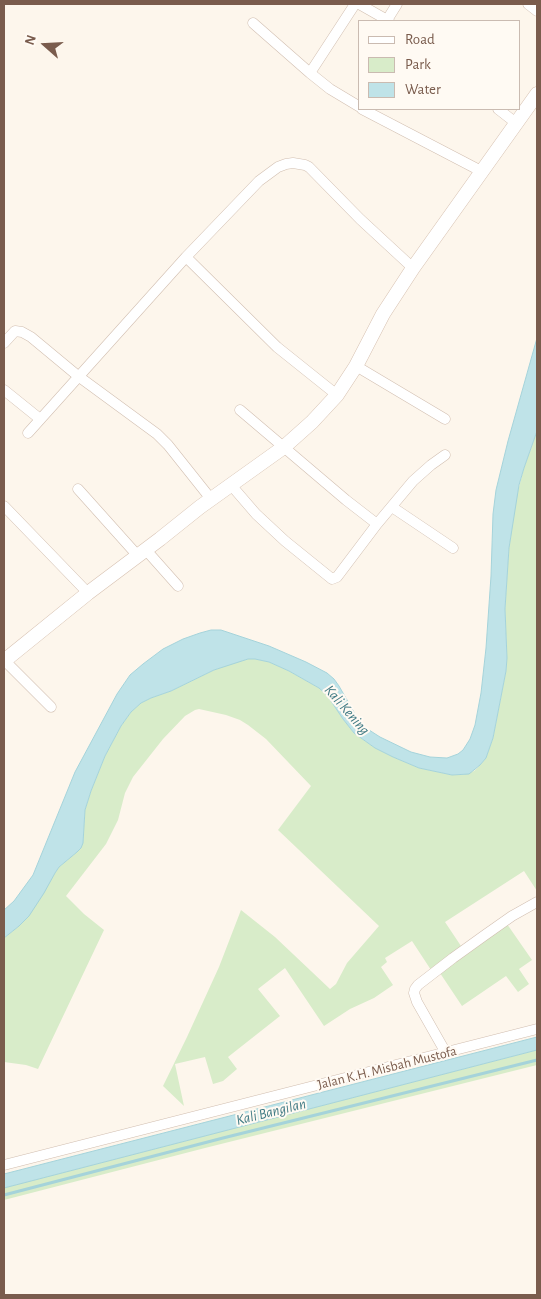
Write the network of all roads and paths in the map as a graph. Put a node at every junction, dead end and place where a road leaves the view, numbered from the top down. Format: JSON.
{"nodes":[{"id":1,"x":355,"y":4,"type":"edge"},
{"id":2,"x":359,"y":4,"type":"edge"},
{"id":3,"x":397,"y":4,"type":"edge"},
{"id":4,"x":528,"y":4,"type":"edge"},
{"id":5,"x":537,"y":12,"type":"edge"},
{"id":6,"x":386,"y":20,"type":"edge"},
{"id":7,"x":389,"y":20,"type":"edge"},
{"id":8,"x":254,"y":23,"type":"dead end"},
{"id":9,"x":310,"y":73,"type":"junction"},
{"id":10,"x":537,"y":94,"type":"edge"},
{"id":11,"x":358,"y":106,"type":"edge"},
{"id":12,"x":365,"y":110,"type":"edge"},
{"id":13,"x":499,"y":110,"type":"edge"},
{"id":14,"x":516,"y":123,"type":"junction"},
{"id":15,"x":481,"y":171,"type":"junction"},
{"id":16,"x":186,"y":257,"type":"junction"},
{"id":17,"x":413,"y":268,"type":"junction"},
{"id":18,"x":4,"y":343,"type":"edge"},
{"id":19,"x":356,"y":366,"type":"junction"},
{"id":20,"x":78,"y":376,"type":"junction"},
{"id":21,"x":4,"y":390,"type":"edge"},
{"id":22,"x":337,"y":395,"type":"junction"},
{"id":23,"x":240,"y":410,"type":"dead end"},
{"id":24,"x":444,"y":419,"type":"dead end"},
{"id":25,"x":40,"y":420,"type":"junction"},
{"id":26,"x":28,"y":433,"type":"dead end"},
{"id":27,"x":284,"y":447,"type":"junction"},
{"id":28,"x":445,"y":455,"type":"dead end"},
{"id":29,"x":231,"y":485,"type":"junction"},
{"id":30,"x":78,"y":489,"type":"dead end"},
{"id":31,"x":211,"y":499,"type":"junction"},
{"id":32,"x":4,"y":506,"type":"edge"},
{"id":33,"x":392,"y":507,"type":"junction"},
{"id":34,"x":377,"y":524,"type":"junction"},
{"id":35,"x":453,"y":548,"type":"dead end"},
{"id":36,"x":142,"y":553,"type":"junction"},
{"id":37,"x":178,"y":586,"type":"dead end"},
{"id":38,"x":88,"y":593,"type":"junction"},
{"id":39,"x":4,"y":661,"type":"edge"},
{"id":40,"x":50,"y":707,"type":"dead end"},
{"id":41,"x":537,"y":902,"type":"edge"},
{"id":42,"x":537,"y":1029,"type":"edge"},
{"id":43,"x":446,"y":1053,"type":"junction"},
{"id":44,"x":4,"y":1165,"type":"edge"}],
"edges":[{"from":1,"to":9,"type":"street"},
{"from":2,"to":6,"type":"street"},
{"from":3,"to":7,"type":"street"},
{"from":4,"to":5,"type":"street"},
{"from":8,"to":9,"type":"street"},
{"from":9,"to":11,"type":"street"},
{"from":10,"to":14,"type":"main road"},
{"from":12,"to":15,"type":"street"},
{"from":13,"to":14,"type":"street"},
{"from":14,"to":15,"type":"main road"},
{"from":15,"to":17,"type":"main road"},
{"from":16,"to":17,"type":"street"},
{"from":16,"to":20,"type":"street"},
{"from":16,"to":22,"type":"street"},
{"from":17,"to":19,"type":"main road"},
{"from":18,"to":20,"type":"street"},
{"from":19,"to":22,"type":"main road"},
{"from":19,"to":24,"type":"street"},
{"from":20,"to":25,"type":"street"},
{"from":20,"to":31,"type":"street"},
{"from":21,"to":25,"type":"street"},
{"from":22,"to":27,"type":"main road"},
{"from":23,"to":27,"type":"street"},
{"from":25,"to":26,"type":"street"},
{"from":27,"to":29,"type":"main road"},
{"from":27,"to":34,"type":"street"},
{"from":28,"to":33,"type":"street"},
{"from":29,"to":31,"type":"main road"},
{"from":29,"to":34,"type":"street"},
{"from":30,"to":36,"type":"street"},
{"from":31,"to":36,"type":"main road"},
{"from":32,"to":38,"type":"street"},
{"from":33,"to":34,"type":"street"},
{"from":33,"to":35,"type":"street"},
{"from":36,"to":37,"type":"street"},
{"from":36,"to":38,"type":"main road"},
{"from":38,"to":39,"type":"main road"},
{"from":39,"to":40,"type":"street"},
{"from":41,"to":43,"type":"street"},
{"from":42,"to":43,"type":"street","name":"Jalan K.H. Misbah Mustofa"},
{"from":43,"to":44,"type":"street","name":"Jalan K.H. Misbah Mustofa"}]}
